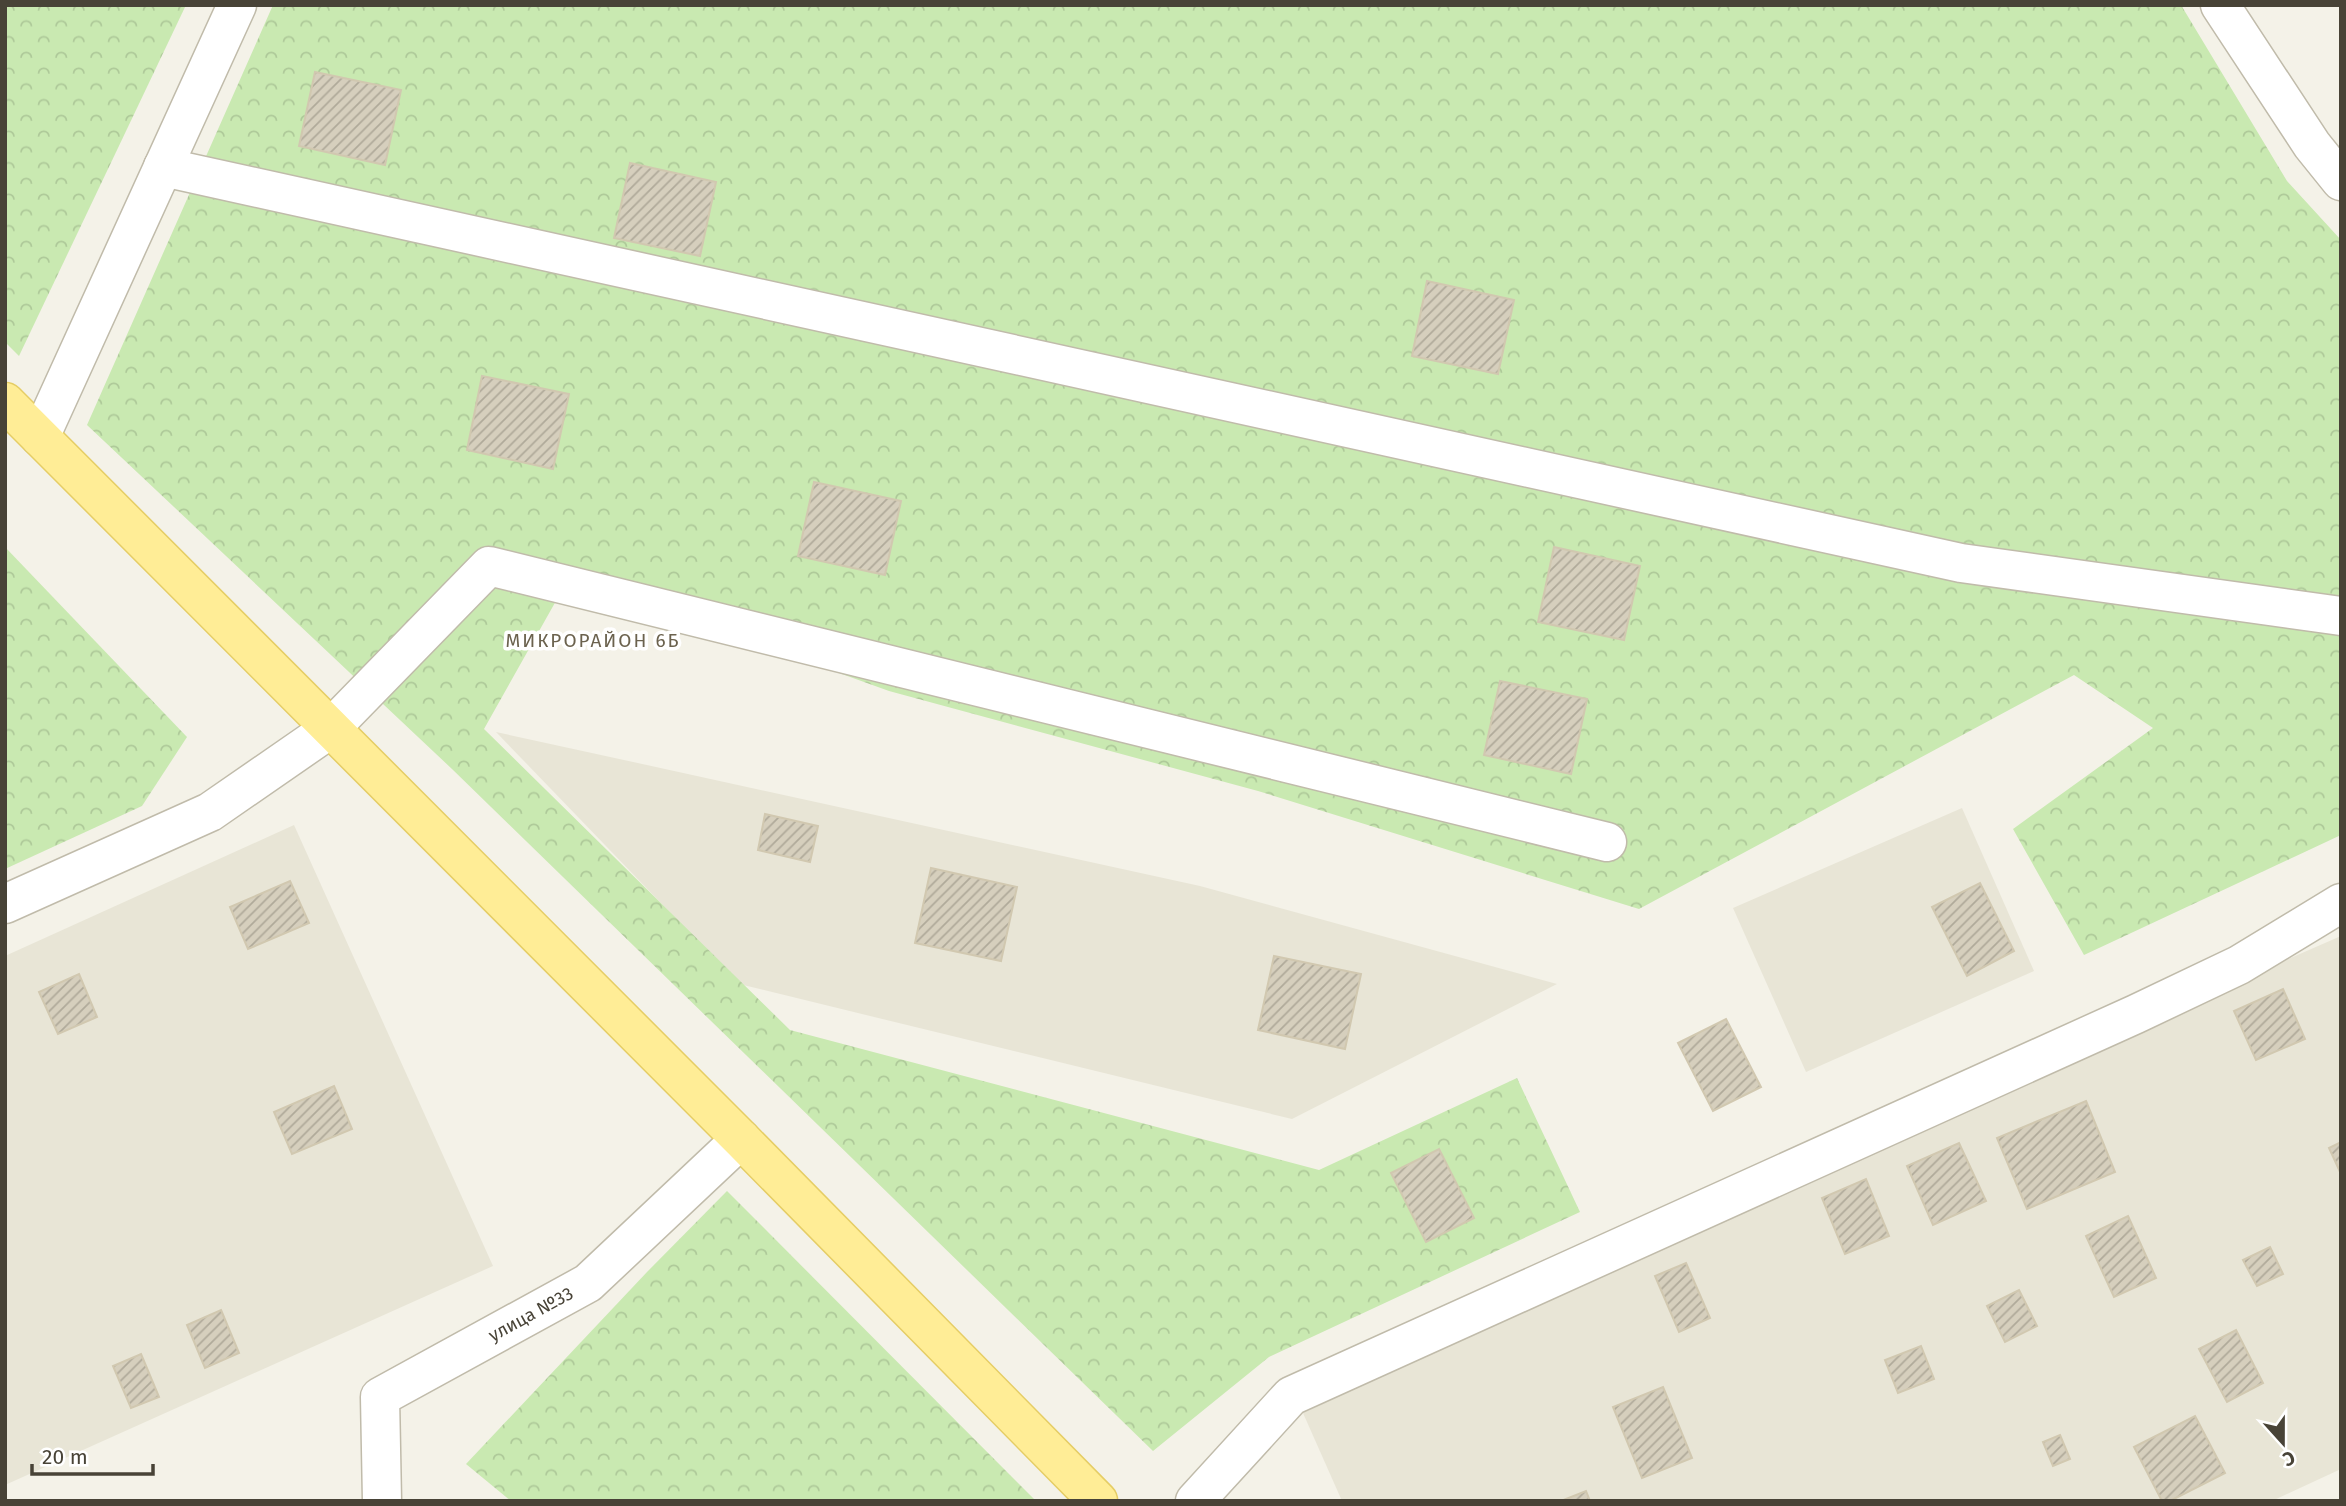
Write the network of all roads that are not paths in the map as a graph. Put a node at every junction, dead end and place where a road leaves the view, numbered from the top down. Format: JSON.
{"nodes":[{"id":1,"x":237,"y":5,"type":"edge"},
{"id":2,"x":2220,"y":5,"type":"edge"},
{"id":3,"x":163,"y":167,"type":"junction"},
{"id":4,"x":2341,"y":181,"type":"edge"},
{"id":5,"x":5,"y":402,"type":"edge"},
{"id":6,"x":40,"y":437,"type":"junction"},
{"id":7,"x":2341,"y":616,"type":"edge"},
{"id":8,"x":330,"y":729,"type":"junction"},
{"id":9,"x":1607,"y":842,"type":"dead end"},
{"id":10,"x":2341,"y":902,"type":"edge"},
{"id":11,"x":5,"y":904,"type":"edge"},
{"id":12,"x":741,"y":1139,"type":"junction"},
{"id":13,"x":382,"y":1501,"type":"edge"},
{"id":14,"x":1098,"y":1501,"type":"edge"},
{"id":15,"x":1195,"y":1501,"type":"edge"}],
"edges":[{"from":1,"to":3,"type":"street"},
{"from":2,"to":4,"type":"street"},
{"from":3,"to":6,"type":"street"},
{"from":3,"to":7,"type":"street"},
{"from":5,"to":6,"type":"main road"},
{"from":6,"to":8,"type":"main road"},
{"from":8,"to":9,"type":"street"},
{"from":8,"to":11,"type":"street"},
{"from":8,"to":12,"type":"main road"},
{"from":10,"to":15,"type":"street"},
{"from":12,"to":13,"type":"street","name":"улица №33"},
{"from":12,"to":14,"type":"main road"}]}
